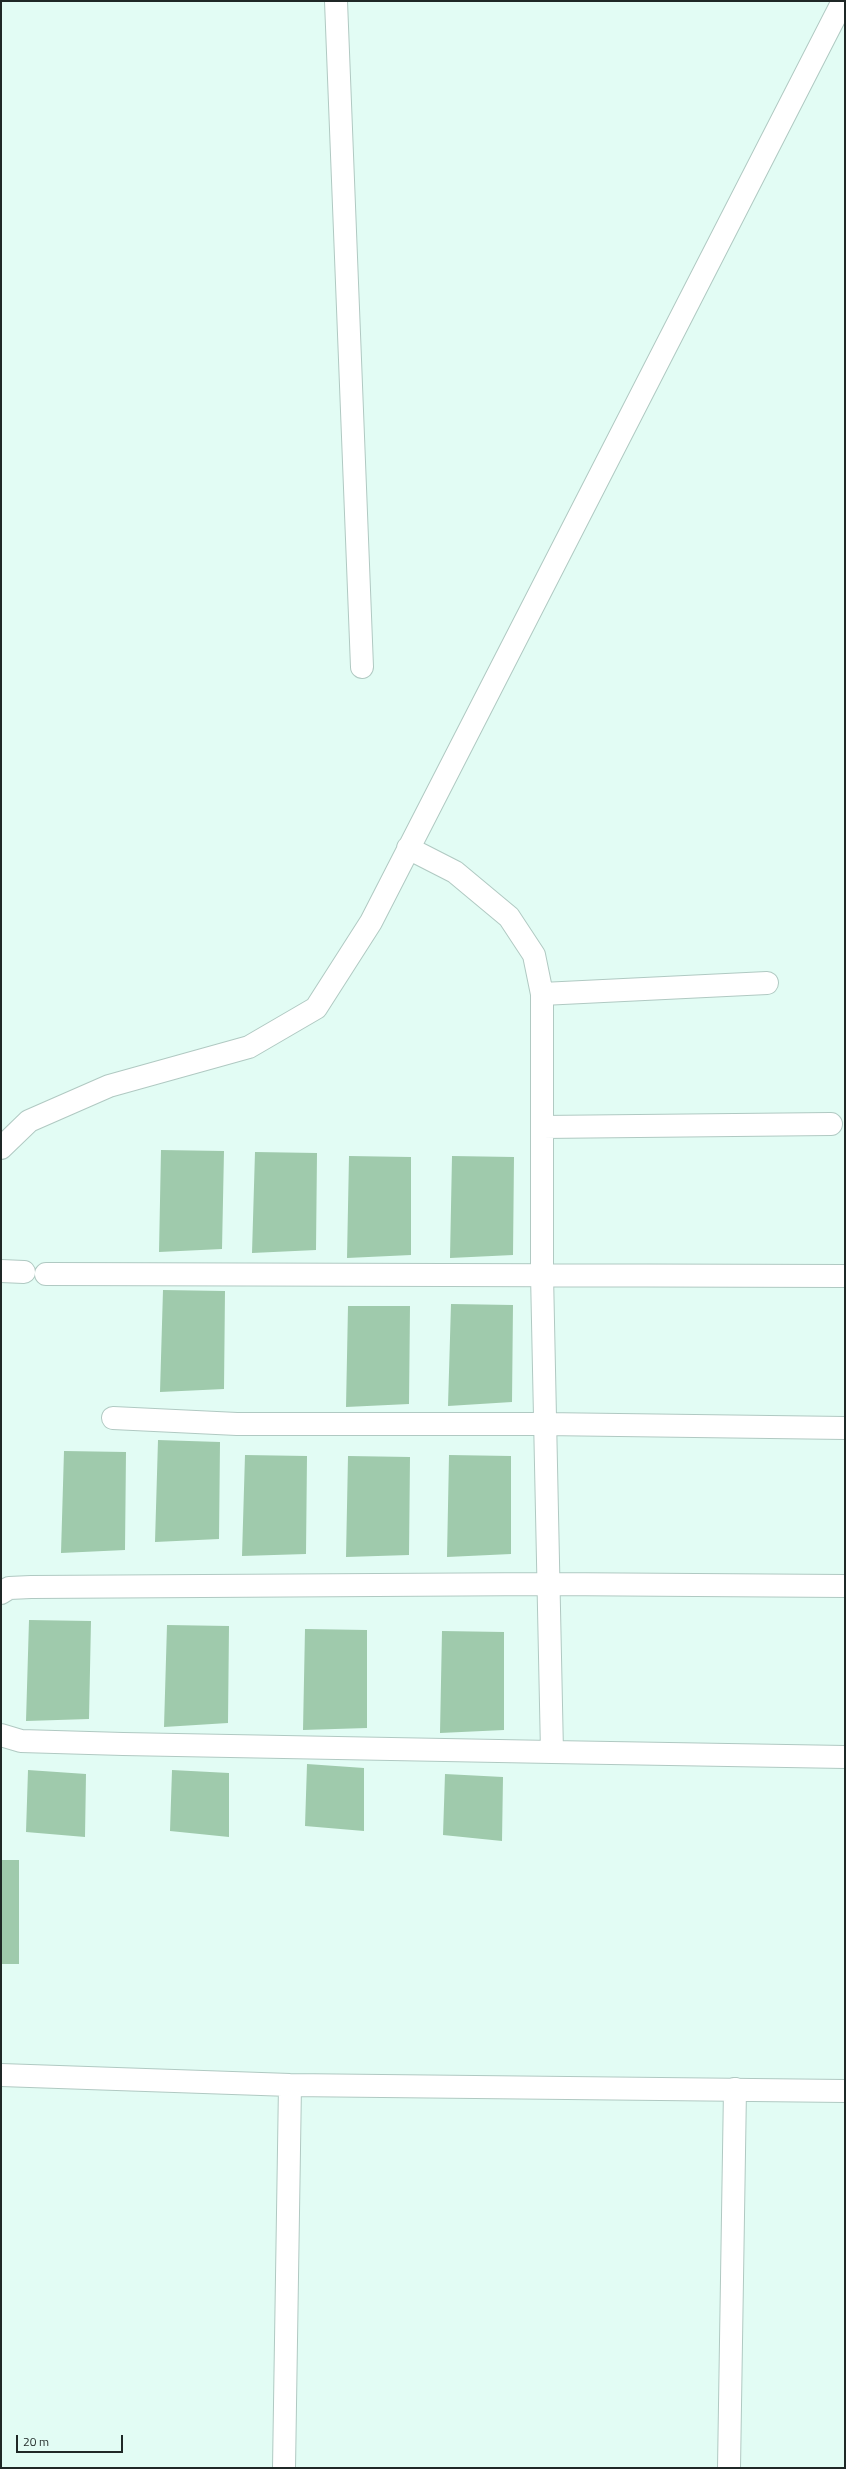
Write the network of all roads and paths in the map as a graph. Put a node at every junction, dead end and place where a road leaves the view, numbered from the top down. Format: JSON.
{"nodes":[{"id":1,"x":336,"y":1,"type":"edge"},
{"id":2,"x":843,"y":1,"type":"edge"},
{"id":3,"x":362,"y":667,"type":"dead end"},
{"id":4,"x":408,"y":848,"type":"junction"},
{"id":5,"x":767,"y":982,"type":"dead end"},
{"id":6,"x":542,"y":994,"type":"junction"},
{"id":7,"x":831,"y":1124,"type":"dead end"},
{"id":8,"x":542,"y":1127,"type":"junction"},
{"id":9,"x":1,"y":1148,"type":"edge"},
{"id":10,"x":1,"y":1270,"type":"edge"},
{"id":11,"x":24,"y":1272,"type":"dead end"},
{"id":12,"x":46,"y":1274,"type":"dead end"},
{"id":13,"x":542,"y":1274,"type":"junction"},
{"id":14,"x":845,"y":1276,"type":"edge"},
{"id":15,"x":113,"y":1418,"type":"dead end"},
{"id":16,"x":544,"y":1424,"type":"junction"},
{"id":17,"x":845,"y":1428,"type":"edge"},
{"id":18,"x":548,"y":1584,"type":"junction"},
{"id":19,"x":845,"y":1586,"type":"edge"},
{"id":20,"x":1,"y":1593,"type":"edge"},
{"id":21,"x":1,"y":1735,"type":"edge"},
{"id":22,"x":552,"y":1752,"type":"junction"},
{"id":23,"x":845,"y":1757,"type":"edge"},
{"id":24,"x":1,"y":2075,"type":"edge"},
{"id":25,"x":290,"y":2085,"type":"junction"},
{"id":26,"x":735,"y":2089,"type":"junction"},
{"id":27,"x":845,"y":2090,"type":"edge"},
{"id":28,"x":284,"y":2468,"type":"edge"},
{"id":29,"x":729,"y":2468,"type":"edge"}],
"edges":[{"from":1,"to":3,"type":"street"},
{"from":2,"to":4,"type":"street"},
{"from":4,"to":6,"type":"street"},
{"from":4,"to":9,"type":"street"},
{"from":5,"to":6,"type":"street"},
{"from":6,"to":8,"type":"street"},
{"from":7,"to":8,"type":"street"},
{"from":8,"to":13,"type":"street"},
{"from":10,"to":11,"type":"street"},
{"from":12,"to":13,"type":"street"},
{"from":13,"to":14,"type":"street"},
{"from":13,"to":16,"type":"street"},
{"from":15,"to":16,"type":"street"},
{"from":16,"to":17,"type":"street"},
{"from":16,"to":18,"type":"street"},
{"from":18,"to":19,"type":"street"},
{"from":18,"to":20,"type":"street"},
{"from":18,"to":22,"type":"street"},
{"from":21,"to":22,"type":"street"},
{"from":22,"to":23,"type":"street"},
{"from":24,"to":25,"type":"street"},
{"from":25,"to":26,"type":"street"},
{"from":25,"to":28,"type":"street"},
{"from":26,"to":27,"type":"street"},
{"from":26,"to":29,"type":"street"}]}
